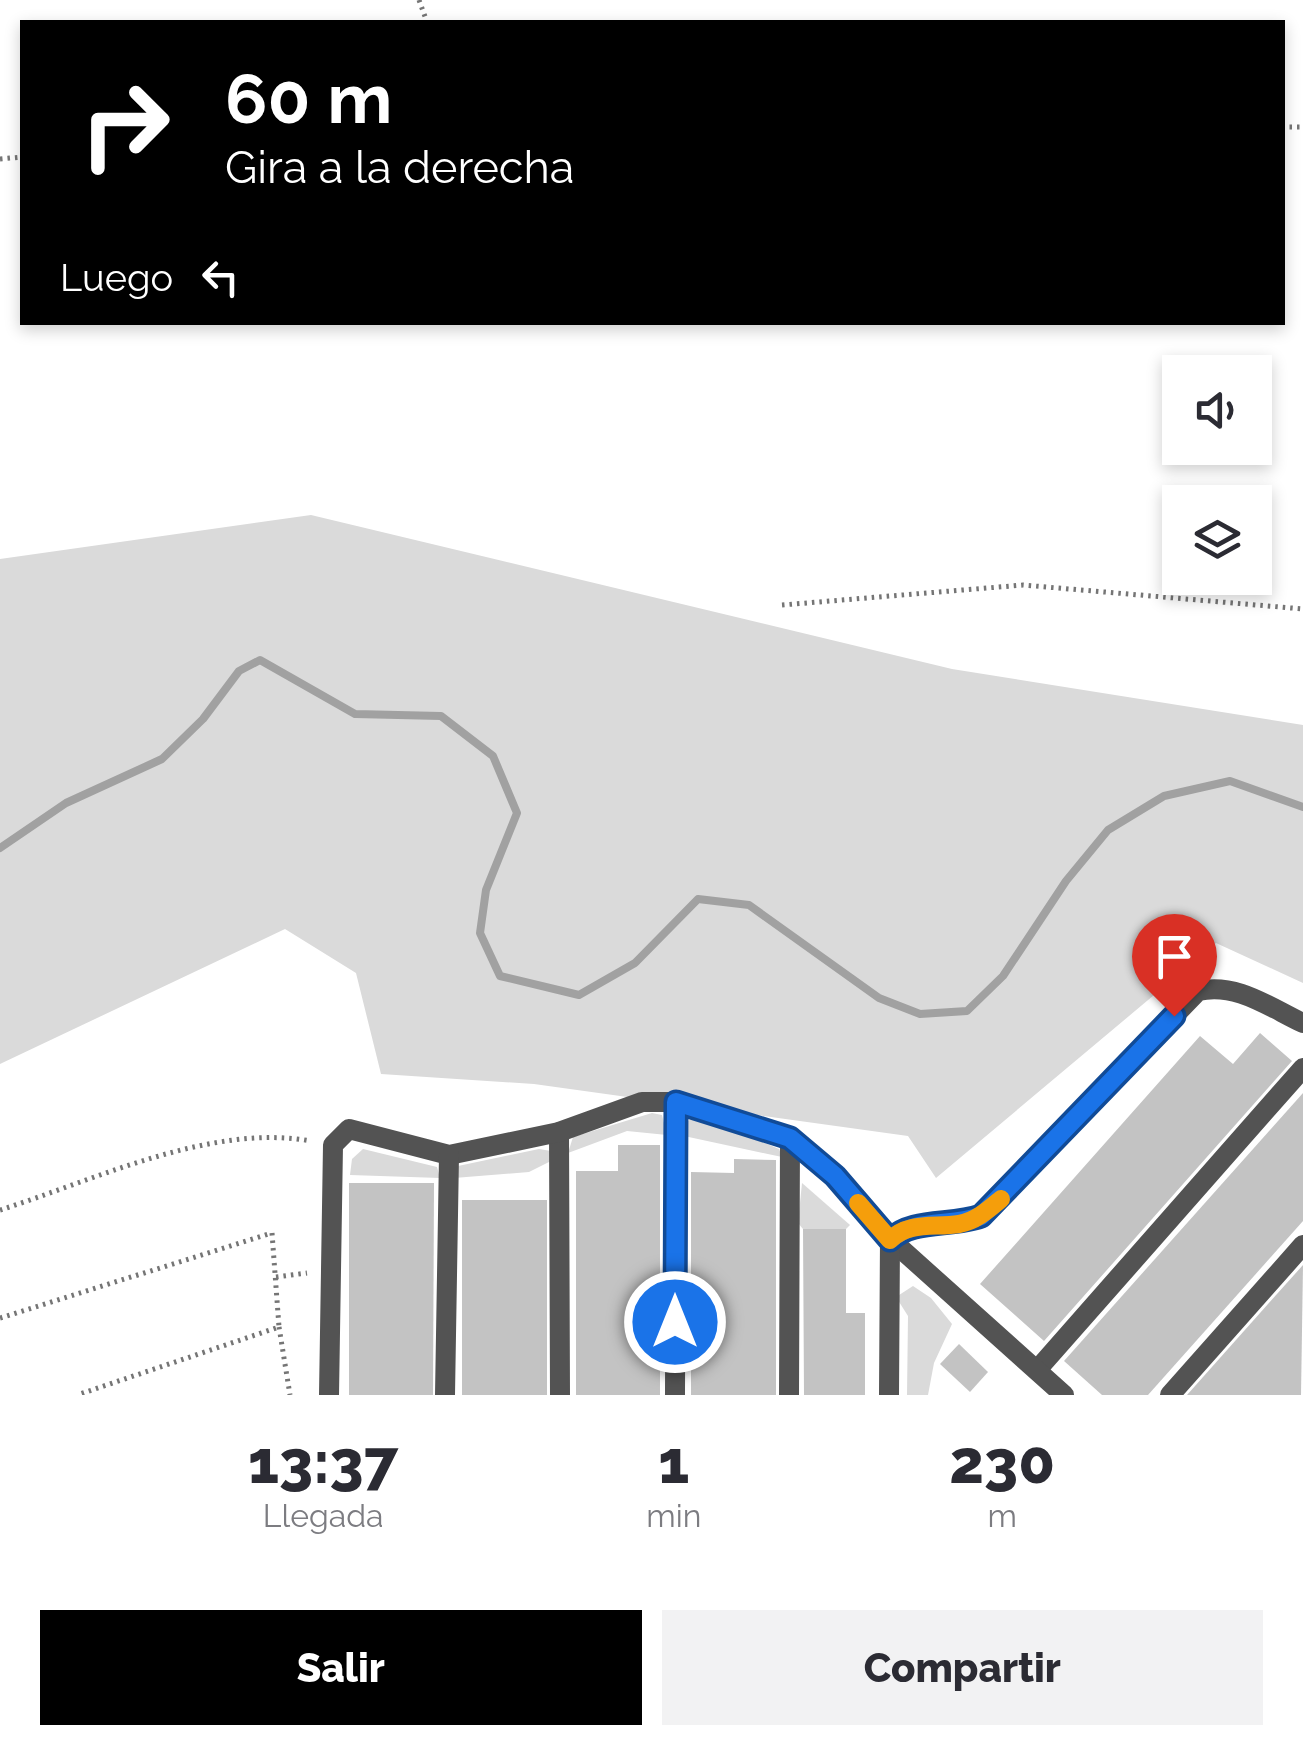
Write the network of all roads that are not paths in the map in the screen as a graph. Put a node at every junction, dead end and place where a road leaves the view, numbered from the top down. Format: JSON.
{"nodes":[{"id":1,"x":1303,"y":1023,"type":"edge"},
{"id":2,"x":1303,"y":1068,"type":"edge"},
{"id":3,"x":676,"y":1102,"type":"junction"},
{"id":4,"x":558,"y":1132,"type":"junction"},
{"id":5,"x":790,"y":1138,"type":"junction"},
{"id":6,"x":449,"y":1156,"type":"junction"},
{"id":7,"x":890,"y":1240,"type":"junction"},
{"id":8,"x":1303,"y":1244,"type":"edge"},
{"id":9,"x":1036,"y":1370,"type":"junction"},
{"id":10,"x":329,"y":1395,"type":"edge"},
{"id":11,"x":445,"y":1395,"type":"edge"},
{"id":12,"x":560,"y":1395,"type":"edge"},
{"id":13,"x":675,"y":1395,"type":"edge"},
{"id":14,"x":789,"y":1395,"type":"edge"},
{"id":15,"x":889,"y":1395,"type":"edge"},
{"id":16,"x":1064,"y":1395,"type":"edge"},
{"id":17,"x":1170,"y":1395,"type":"edge"}],
"edges":[{"from":1,"to":7,"type":"street"},
{"from":2,"to":9,"type":"street"},
{"from":3,"to":4,"type":"street"},
{"from":3,"to":5,"type":"street"},
{"from":3,"to":13,"type":"street"},
{"from":4,"to":6,"type":"street"},
{"from":4,"to":12,"type":"street"},
{"from":5,"to":7,"type":"street"},
{"from":5,"to":14,"type":"street"},
{"from":6,"to":10,"type":"street"},
{"from":6,"to":11,"type":"street"},
{"from":7,"to":9,"type":"street"},
{"from":7,"to":15,"type":"street"},
{"from":8,"to":17,"type":"street"},
{"from":9,"to":16,"type":"street"}]}
